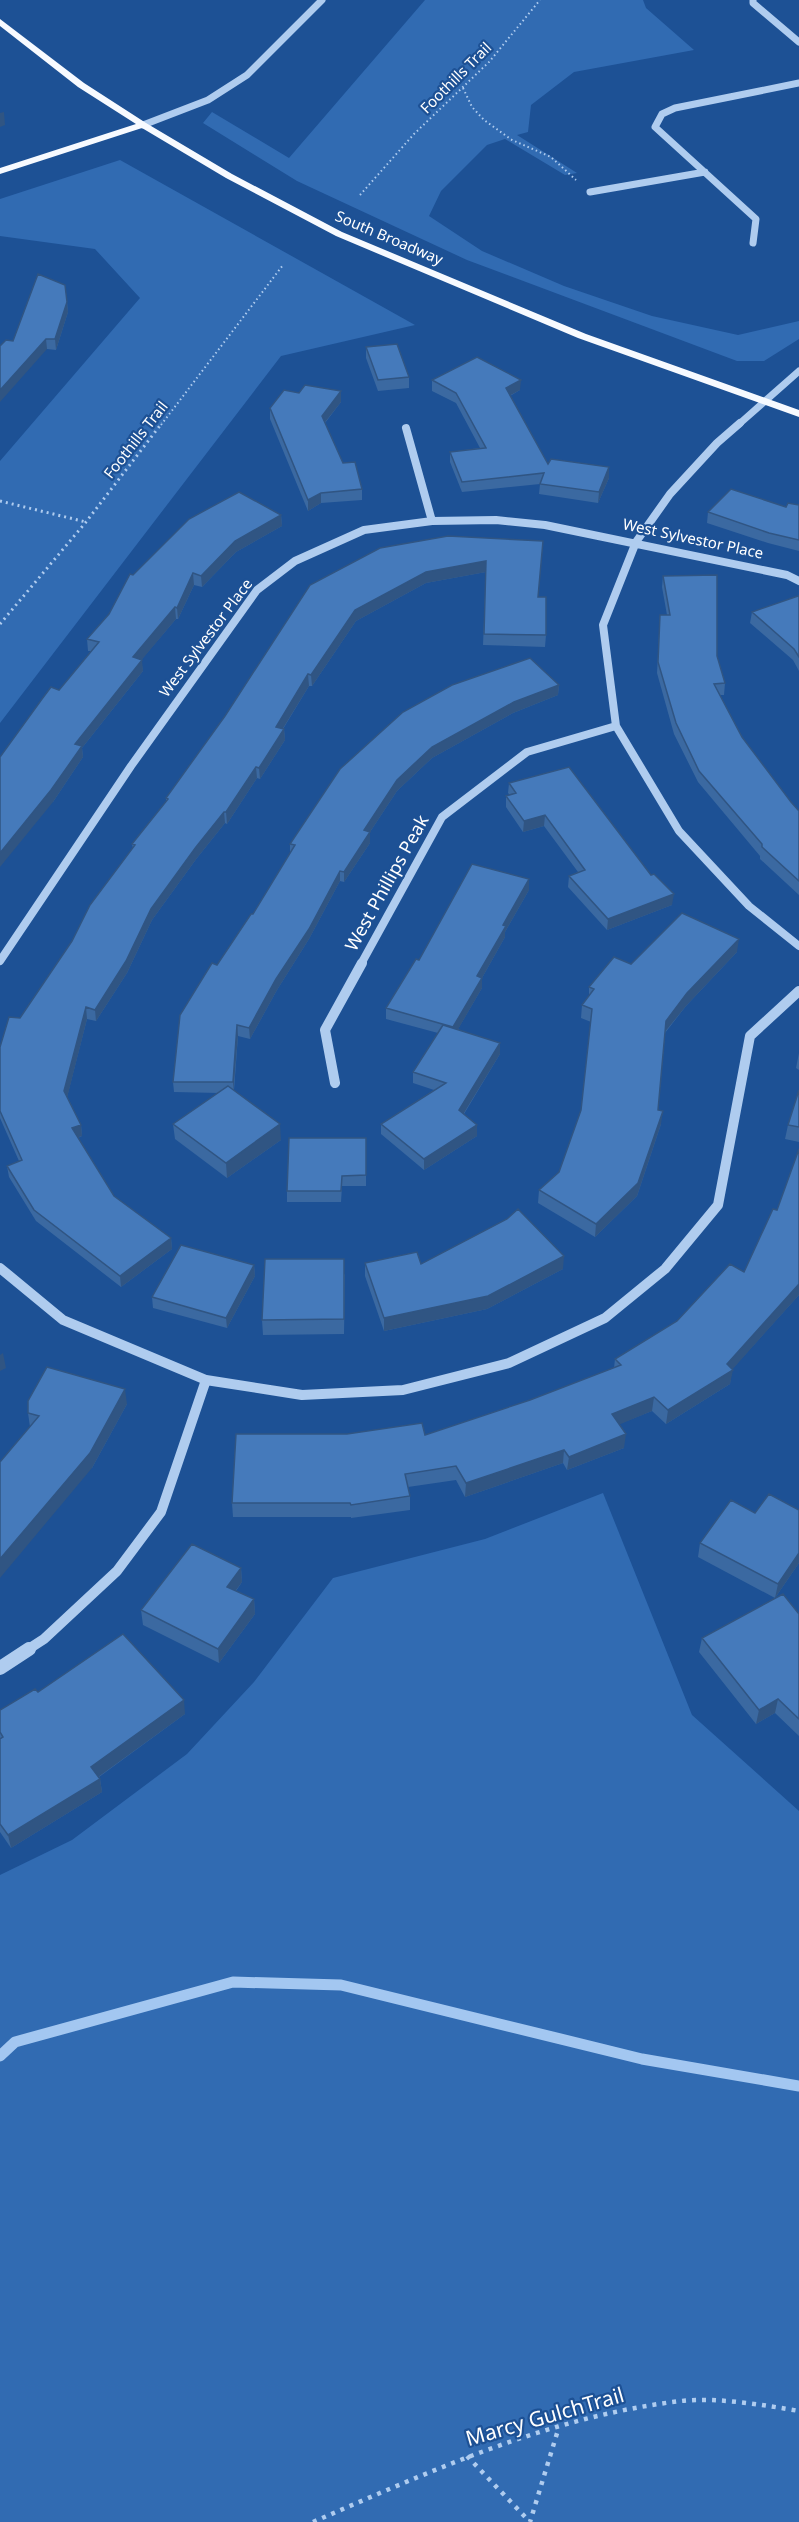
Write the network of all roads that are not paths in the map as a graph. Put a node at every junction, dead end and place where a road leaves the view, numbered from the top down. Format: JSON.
{"nodes":[{"id":1,"x":322,"y":0,"type":"edge"},
{"id":2,"x":753,"y":0,"type":"edge"},
{"id":3,"x":0,"y":22,"type":"edge"},
{"id":4,"x":799,"y":42,"type":"edge"},
{"id":5,"x":799,"y":83,"type":"edge"},
{"id":6,"x":143,"y":125,"type":"junction"},
{"id":7,"x":0,"y":171,"type":"edge"},
{"id":8,"x":705,"y":172,"type":"junction"},
{"id":9,"x":590,"y":192,"type":"road end"},
{"id":10,"x":753,"y":243,"type":"dead end"},
{"id":11,"x":799,"y":372,"type":"edge"},
{"id":12,"x":764,"y":402,"type":"junction"},
{"id":13,"x":799,"y":414,"type":"edge"},
{"id":14,"x":406,"y":428,"type":"dead end"},
{"id":15,"x":432,"y":521,"type":"junction"},
{"id":16,"x":636,"y":542,"type":"junction"},
{"id":17,"x":799,"y":581,"type":"edge"},
{"id":18,"x":616,"y":726,"type":"junction"},
{"id":19,"x":799,"y":945,"type":"edge"},
{"id":20,"x":0,"y":962,"type":"edge"},
{"id":21,"x":799,"y":991,"type":"edge"},
{"id":22,"x":335,"y":1083,"type":"dead end"},
{"id":23,"x":0,"y":1268,"type":"edge"},
{"id":24,"x":206,"y":1380,"type":"junction"},
{"id":25,"x":0,"y":1668,"type":"edge"}],
"edges":[{"from":1,"to":6,"type":"street"},
{"from":2,"to":4,"type":"street"},
{"from":3,"to":6,"type":"main road","name":"South Broadway"},
{"from":5,"to":8,"type":"street"},
{"from":6,"to":7,"type":"main road"},
{"from":6,"to":12,"type":"main road","name":"South Broadway"},
{"from":8,"to":9,"type":"street"},
{"from":8,"to":10,"type":"street"},
{"from":11,"to":12,"type":"street"},
{"from":12,"to":13,"type":"main road","name":"South Broadway"},
{"from":12,"to":16,"type":"street"},
{"from":14,"to":15,"type":"street"},
{"from":15,"to":16,"type":"street","name":"West Sylvestor Place"},
{"from":15,"to":20,"type":"street","name":"West Sylvestor Place"},
{"from":16,"to":17,"type":"street","name":"West Sylvestor Place"},
{"from":16,"to":18,"type":"street"},
{"from":18,"to":19,"type":"street"},
{"from":18,"to":22,"type":"street","name":"West Phillips Peak"},
{"from":21,"to":24,"type":"street"},
{"from":23,"to":24,"type":"street"},
{"from":24,"to":25,"type":"street"}]}
